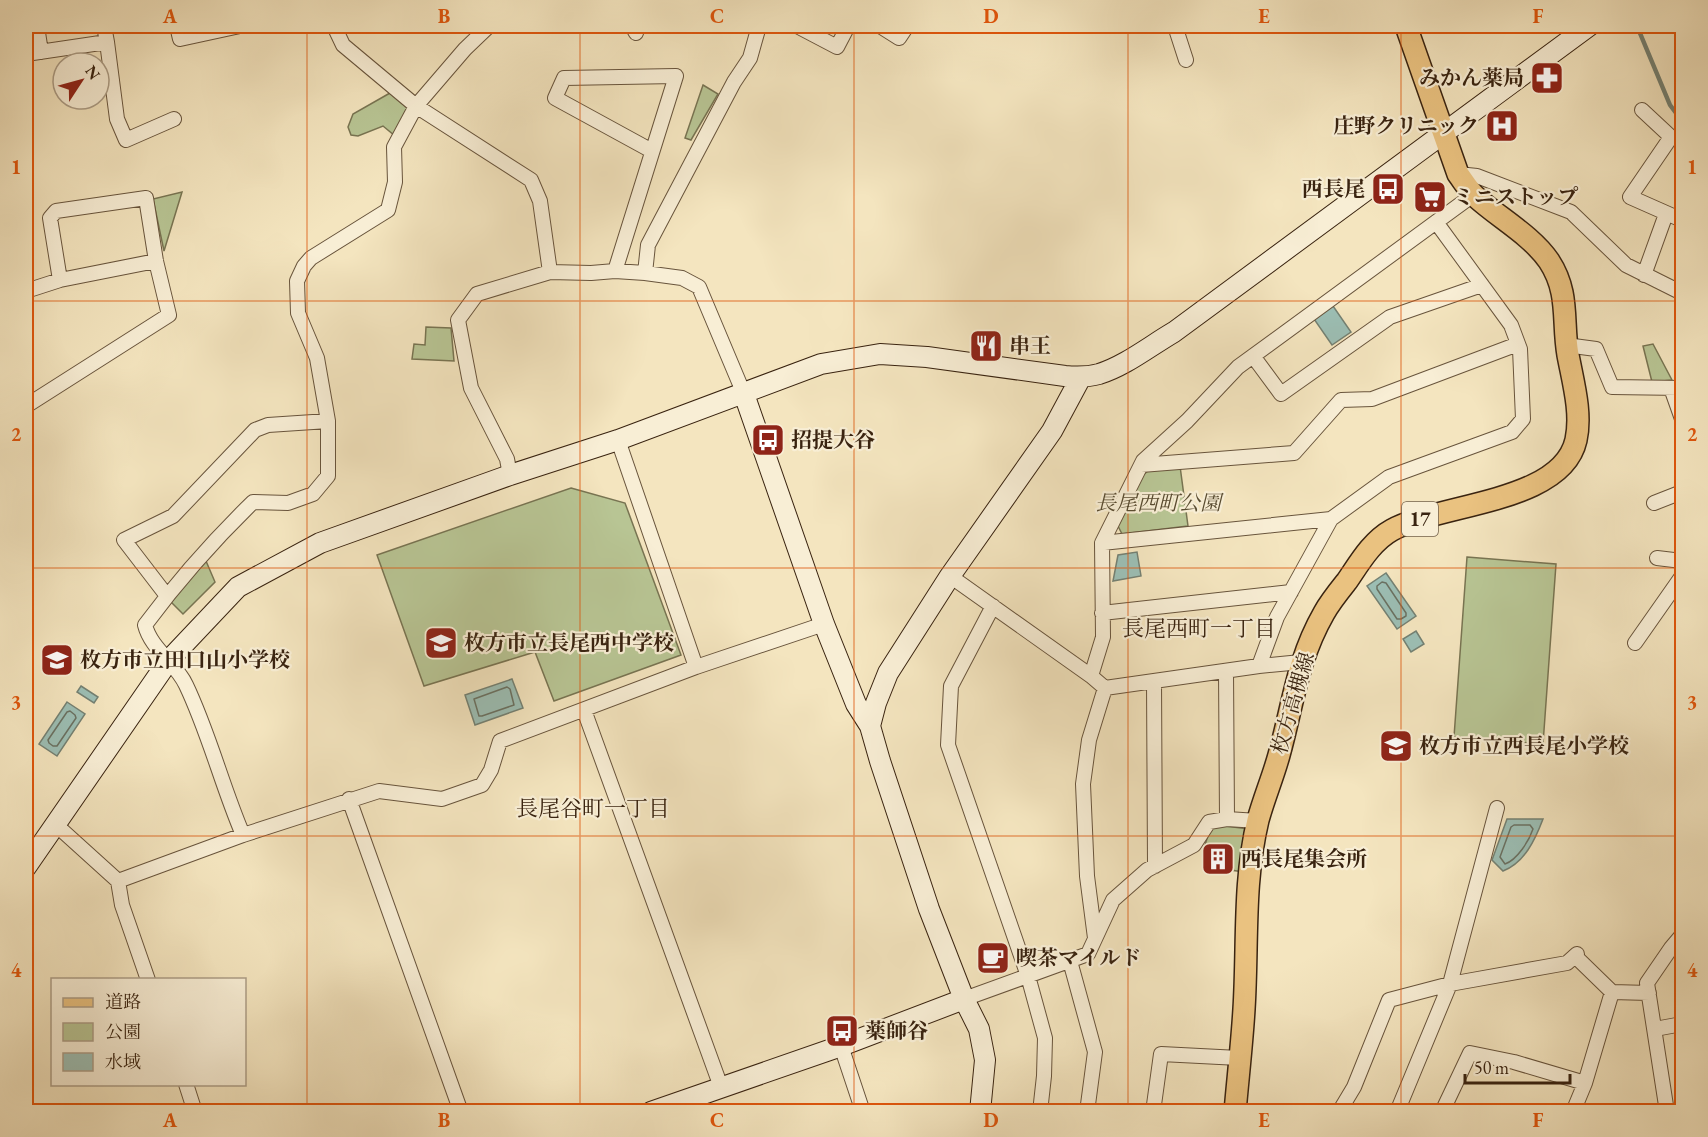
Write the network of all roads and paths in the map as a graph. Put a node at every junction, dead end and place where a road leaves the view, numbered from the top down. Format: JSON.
{"nodes":[{"id":1,"x":37,"y":26,"type":"edge"},
{"id":2,"x":104,"y":26,"type":"edge"},
{"id":3,"x":177,"y":26,"type":"edge"},
{"id":4,"x":240,"y":26,"type":"edge"},
{"id":5,"x":334,"y":26,"type":"edge"},
{"id":6,"x":489,"y":26,"type":"edge"},
{"id":7,"x":759,"y":26,"type":"edge"},
{"id":8,"x":797,"y":26,"type":"edge"},
{"id":9,"x":848,"y":26,"type":"edge"},
{"id":10,"x":880,"y":26,"type":"edge"},
{"id":11,"x":907,"y":26,"type":"edge"},
{"id":12,"x":1175,"y":26,"type":"edge"},
{"id":13,"x":1406,"y":26,"type":"edge"},
{"id":14,"x":1589,"y":26,"type":"edge"},
{"id":15,"x":107,"y":42,"type":"junction"},
{"id":16,"x":41,"y":52,"type":"junction"},
{"id":17,"x":26,"y":54,"type":"edge"},
{"id":18,"x":1186,"y":60,"type":"dead end"},
{"id":19,"x":416,"y":106,"type":"junction"},
{"id":20,"x":1642,"y":110,"type":"dead end"},
{"id":21,"x":174,"y":119,"type":"dead end"},
{"id":22,"x":1443,"y":133,"type":"junction"},
{"id":23,"x":652,"y":151,"type":"junction"},
{"id":24,"x":1458,"y":174,"type":"junction"},
{"id":25,"x":1473,"y":195,"type":"junction"},
{"id":26,"x":1666,"y":214,"type":"junction"},
{"id":27,"x":1683,"y":220,"type":"edge"},
{"id":28,"x":1436,"y":222,"type":"junction"},
{"id":29,"x":156,"y":261,"type":"junction"},
{"id":30,"x":615,"y":271,"type":"junction"},
{"id":31,"x":550,"y":272,"type":"junction"},
{"id":32,"x":645,"y":273,"type":"junction"},
{"id":33,"x":1644,"y":275,"type":"junction"},
{"id":34,"x":60,"y":280,"type":"junction"},
{"id":35,"x":1482,"y":285,"type":"junction"},
{"id":36,"x":26,"y":291,"type":"edge"},
{"id":37,"x":1683,"y":293,"type":"edge"},
{"id":38,"x":1518,"y":344,"type":"junction"},
{"id":39,"x":1566,"y":345,"type":"junction"},
{"id":40,"x":1253,"y":356,"type":"junction"},
{"id":41,"x":1082,"y":377,"type":"junction"},
{"id":42,"x":1677,"y":388,"type":"edge"},
{"id":43,"x":744,"y":394,"type":"junction"},
{"id":44,"x":28,"y":401,"type":"edge"},
{"id":45,"x":1683,"y":419,"type":"edge"},
{"id":46,"x":328,"y":421,"type":"junction"},
{"id":47,"x":618,"y":440,"type":"junction"},
{"id":48,"x":1141,"y":465,"type":"junction"},
{"id":49,"x":510,"y":475,"type":"junction"},
{"id":50,"x":1683,"y":492,"type":"edge"},
{"id":51,"x":1654,"y":503,"type":"dead end"},
{"id":52,"x":1331,"y":519,"type":"junction"},
{"id":53,"x":1102,"y":543,"type":"junction"},
{"id":54,"x":1657,"y":558,"type":"dead end"},
{"id":55,"x":1683,"y":561,"type":"edge"},
{"id":56,"x":950,"y":576,"type":"junction"},
{"id":57,"x":1683,"y":576,"type":"edge"},
{"id":58,"x":1291,"y":592,"type":"junction"},
{"id":59,"x":167,"y":596,"type":"junction"},
{"id":60,"x":993,"y":606,"type":"junction"},
{"id":61,"x":1102,"y":613,"type":"junction"},
{"id":62,"x":824,"y":624,"type":"junction"},
{"id":63,"x":1635,"y":643,"type":"dead end"},
{"id":64,"x":169,"y":660,"type":"junction"},
{"id":65,"x":1301,"y":662,"type":"junction"},
{"id":66,"x":696,"y":666,"type":"junction"},
{"id":67,"x":1259,"y":666,"type":"junction"},
{"id":68,"x":1226,"y":671,"type":"junction"},
{"id":69,"x":1091,"y":676,"type":"junction"},
{"id":70,"x":1154,"y":681,"type":"junction"},
{"id":71,"x":1105,"y":688,"type":"junction"},
{"id":72,"x":584,"y":710,"type":"junction"},
{"id":73,"x":870,"y":726,"type":"junction"},
{"id":74,"x":349,"y":799,"type":"junction"},
{"id":75,"x":1497,"y":808,"type":"dead end"},
{"id":76,"x":1227,"y":819,"type":"junction"},
{"id":77,"x":1258,"y":821,"type":"junction"},
{"id":78,"x":55,"y":824,"type":"junction"},
{"id":79,"x":243,"y":836,"type":"junction"},
{"id":80,"x":1155,"y":866,"type":"junction"},
{"id":81,"x":26,"y":867,"type":"edge"},
{"id":82,"x":118,"y":881,"type":"junction"},
{"id":83,"x":1683,"y":935,"type":"edge"},
{"id":84,"x":1095,"y":938,"type":"junction"},
{"id":85,"x":1070,"y":961,"type":"junction"},
{"id":86,"x":1028,"y":976,"type":"junction"},
{"id":87,"x":147,"y":978,"type":"edge"},
{"id":88,"x":1450,"y":984,"type":"junction"},
{"id":89,"x":1612,"y":992,"type":"junction"},
{"id":90,"x":1648,"y":993,"type":"junction"},
{"id":91,"x":964,"y":999,"type":"junction"},
{"id":92,"x":1683,"y":1024,"type":"edge"},
{"id":93,"x":1655,"y":1029,"type":"junction"},
{"id":94,"x":841,"y":1046,"type":"junction"},
{"id":95,"x":1239,"y":1058,"type":"junction"},
{"id":96,"x":1585,"y":1083,"type":"junction"},
{"id":97,"x":187,"y":1086,"type":"edge"},
{"id":98,"x":721,"y":1087,"type":"junction"},
{"id":99,"x":195,"y":1112,"type":"edge"},
{"id":100,"x":461,"y":1112,"type":"edge"},
{"id":101,"x":651,"y":1112,"type":"edge"},
{"id":102,"x":863,"y":1112,"type":"edge"},
{"id":103,"x":980,"y":1112,"type":"edge"},
{"id":104,"x":1040,"y":1112,"type":"edge"},
{"id":105,"x":1087,"y":1112,"type":"edge"},
{"id":106,"x":1154,"y":1112,"type":"edge"},
{"id":107,"x":1235,"y":1112,"type":"edge"},
{"id":108,"x":1339,"y":1112,"type":"edge"},
{"id":109,"x":1397,"y":1112,"type":"edge"},
{"id":110,"x":1442,"y":1112,"type":"edge"},
{"id":111,"x":1573,"y":1112,"type":"edge"},
{"id":112,"x":1667,"y":1112,"type":"edge"}],
"edges":[{"from":1,"to":16,"type":"street"},
{"from":2,"to":15,"type":"street"},
{"from":3,"to":4,"type":"street"},
{"from":5,"to":19,"type":"street"},
{"from":6,"to":19,"type":"street"},
{"from":7,"to":32,"type":"street"},
{"from":8,"to":9,"type":"street"},
{"from":10,"to":11,"type":"street"},
{"from":12,"to":18,"type":"street"},
{"from":13,"to":22,"type":"main road","name":"枚方高槻線","number":"17"},
{"from":14,"to":22,"type":"street"},
{"from":15,"to":16,"type":"street"},
{"from":15,"to":21,"type":"street"},
{"from":16,"to":17,"type":"street"},
{"from":19,"to":31,"type":"street"},
{"from":19,"to":46,"type":"street"},
{"from":20,"to":26,"type":"street"},
{"from":22,"to":24,"type":"main road","name":"枚方高槻線","number":"17"},
{"from":22,"to":41,"type":"street"},
{"from":23,"to":23,"type":"street"},
{"from":23,"to":30,"type":"street"},
{"from":24,"to":25,"type":"main road","name":"枚方高槻線","number":"17"},
{"from":24,"to":33,"type":"street"},
{"from":25,"to":28,"type":"street"},
{"from":25,"to":39,"type":"main road","name":"枚方高槻線","number":"17"},
{"from":26,"to":27,"type":"street"},
{"from":26,"to":33,"type":"street"},
{"from":28,"to":35,"type":"street"},
{"from":28,"to":40,"type":"street"},
{"from":29,"to":34,"type":"street"},
{"from":29,"to":34,"type":"street"},
{"from":29,"to":44,"type":"street"},
{"from":30,"to":31,"type":"street"},
{"from":30,"to":32,"type":"street"},
{"from":31,"to":49,"type":"street"},
{"from":32,"to":43,"type":"street"},
{"from":33,"to":37,"type":"street"},
{"from":34,"to":36,"type":"street"},
{"from":35,"to":38,"type":"street"},
{"from":35,"to":40,"type":"street"},
{"from":38,"to":48,"type":"street"},
{"from":38,"to":52,"type":"street"},
{"from":39,"to":42,"type":"street"},
{"from":39,"to":65,"type":"main road","name":"枚方高槻線","number":"17"},
{"from":40,"to":48,"type":"street"},
{"from":41,"to":43,"type":"street"},
{"from":41,"to":56,"type":"street"},
{"from":42,"to":45,"type":"street"},
{"from":43,"to":47,"type":"street"},
{"from":43,"to":62,"type":"street"},
{"from":46,"to":59,"type":"street"},
{"from":46,"to":59,"type":"street"},
{"from":47,"to":49,"type":"street"},
{"from":47,"to":66,"type":"street"},
{"from":48,"to":53,"type":"street"},
{"from":49,"to":64,"type":"street"},
{"from":50,"to":51,"type":"street"},
{"from":52,"to":53,"type":"street"},
{"from":52,"to":58,"type":"street"},
{"from":53,"to":61,"type":"street"},
{"from":54,"to":55,"type":"street"},
{"from":56,"to":60,"type":"street"},
{"from":56,"to":73,"type":"street"},
{"from":57,"to":63,"type":"street"},
{"from":58,"to":61,"type":"street"},
{"from":58,"to":67,"type":"street"},
{"from":59,"to":64,"type":"street"},
{"from":60,"to":69,"type":"street"},
{"from":60,"to":86,"type":"street"},
{"from":61,"to":69,"type":"street"},
{"from":62,"to":66,"type":"street"},
{"from":62,"to":73,"type":"street"},
{"from":64,"to":78,"type":"street"},
{"from":64,"to":79,"type":"street"},
{"from":65,"to":67,"type":"street"},
{"from":65,"to":77,"type":"main road","name":"枚方高槻線","number":"17"},
{"from":66,"to":72,"type":"street"},
{"from":67,"to":68,"type":"street"},
{"from":68,"to":70,"type":"street"},
{"from":68,"to":76,"type":"street"},
{"from":69,"to":71,"type":"street"},
{"from":70,"to":71,"type":"street"},
{"from":70,"to":80,"type":"street"},
{"from":71,"to":84,"type":"street"},
{"from":72,"to":74,"type":"street"},
{"from":72,"to":98,"type":"street"},
{"from":73,"to":91,"type":"street"},
{"from":74,"to":79,"type":"street"},
{"from":74,"to":100,"type":"street"},
{"from":75,"to":88,"type":"street"},
{"from":76,"to":77,"type":"street"},
{"from":76,"to":80,"type":"street"},
{"from":77,"to":95,"type":"main road","name":"枚方高槻線","number":"17"},
{"from":78,"to":81,"type":"street"},
{"from":78,"to":82,"type":"street"},
{"from":79,"to":82,"type":"street"},
{"from":80,"to":84,"type":"street"},
{"from":82,"to":87,"type":"street"},
{"from":83,"to":90,"type":"street"},
{"from":84,"to":85,"type":"street"},
{"from":85,"to":86,"type":"street"},
{"from":85,"to":105,"type":"street"},
{"from":86,"to":91,"type":"street"},
{"from":86,"to":104,"type":"street"},
{"from":88,"to":89,"type":"street"},
{"from":88,"to":108,"type":"street"},
{"from":88,"to":109,"type":"street"},
{"from":89,"to":90,"type":"street"},
{"from":89,"to":96,"type":"street"},
{"from":90,"to":93,"type":"street"},
{"from":91,"to":94,"type":"street"},
{"from":91,"to":103,"type":"street"},
{"from":92,"to":93,"type":"street"},
{"from":93,"to":112,"type":"street"},
{"from":94,"to":98,"type":"street"},
{"from":94,"to":102,"type":"street"},
{"from":95,"to":106,"type":"street"},
{"from":95,"to":107,"type":"main road","name":"枚方高槻線","number":"17"},
{"from":96,"to":110,"type":"street"},
{"from":96,"to":111,"type":"street"},
{"from":97,"to":99,"type":"street"},
{"from":98,"to":101,"type":"street"}]}
